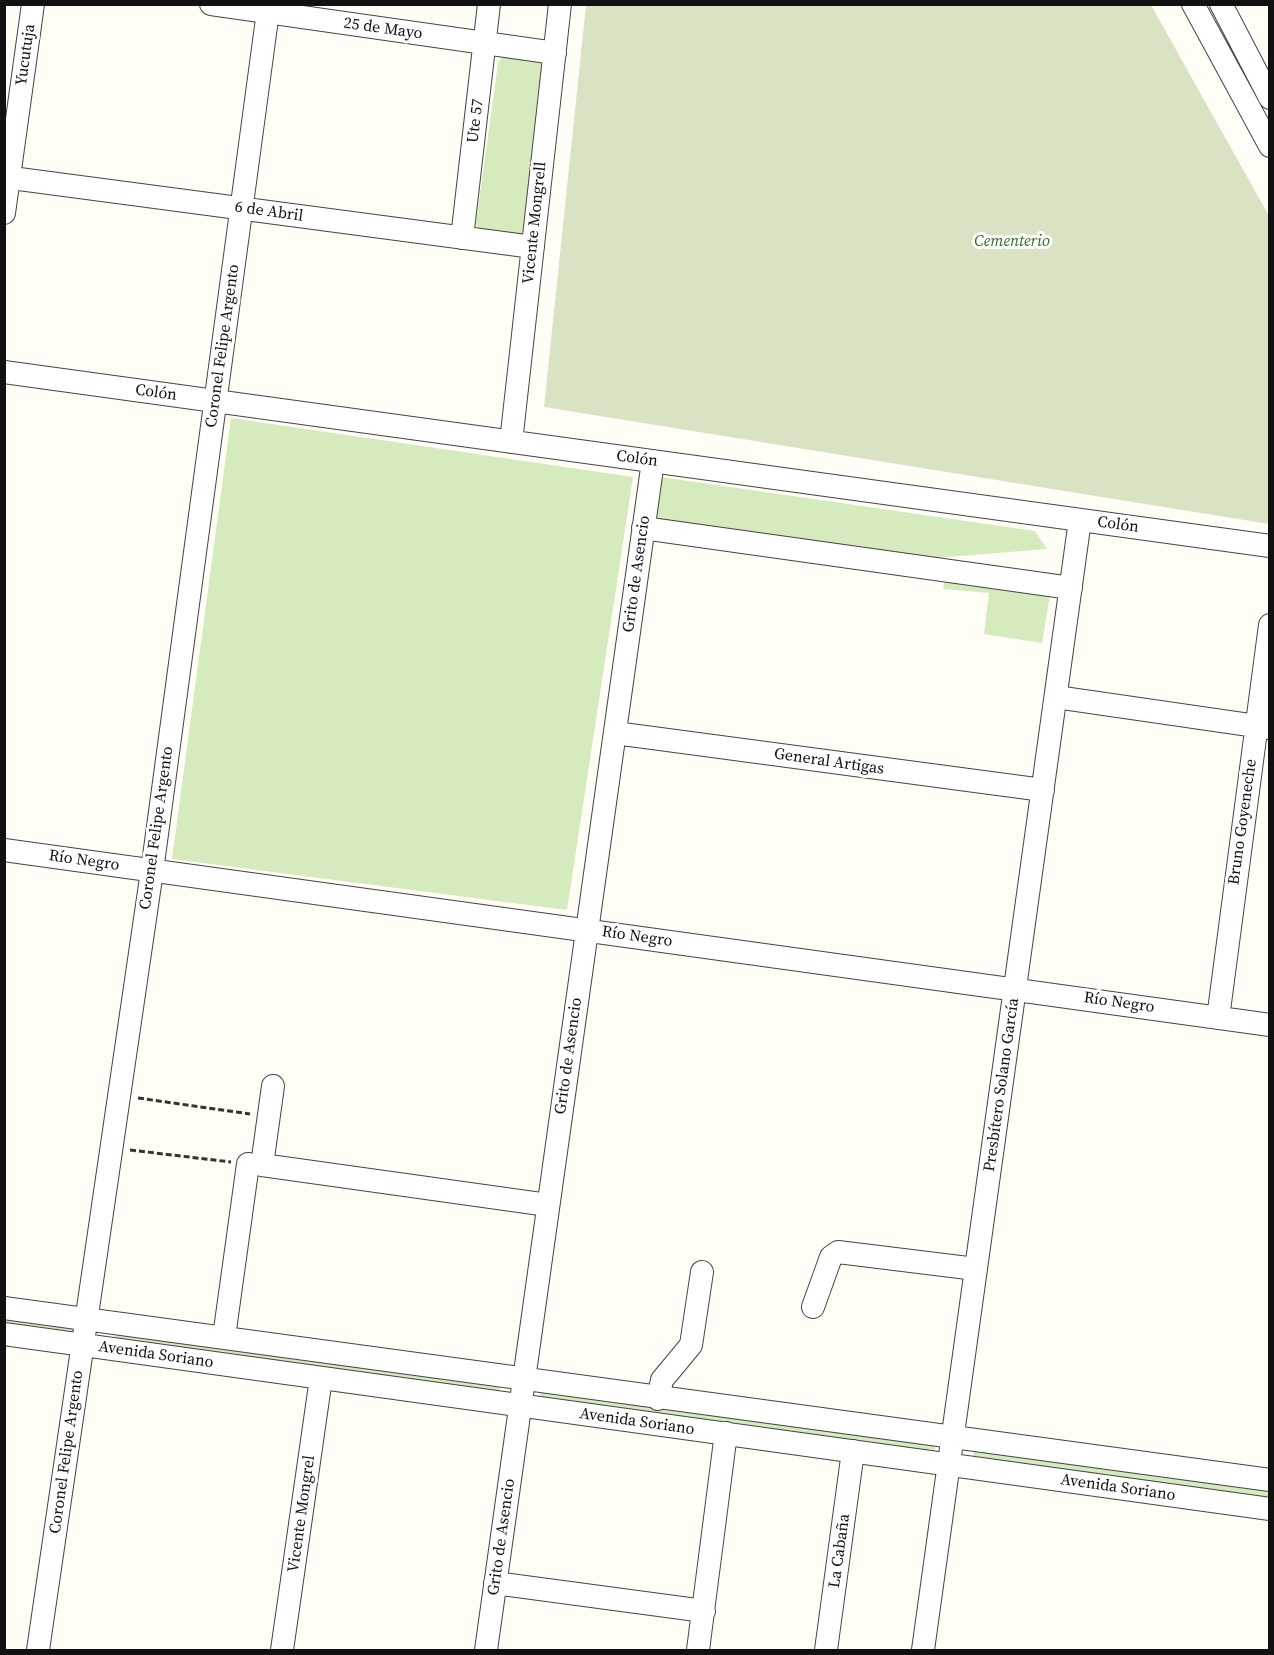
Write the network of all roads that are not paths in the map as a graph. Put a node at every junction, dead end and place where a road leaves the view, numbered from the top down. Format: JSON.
{"nodes":[{"id":1,"x":33,"y":4,"type":"edge"},
{"id":2,"x":211,"y":4,"type":"edge"},
{"id":3,"x":489,"y":4,"type":"edge"},
{"id":4,"x":560,"y":4,"type":"edge"},
{"id":5,"x":1193,"y":4,"type":"edge"},
{"id":6,"x":1221,"y":4,"type":"edge"},
{"id":7,"x":268,"y":8,"type":"edge"},
{"id":8,"x":485,"y":44,"type":"junction"},
{"id":9,"x":555,"y":53,"type":"junction"},
{"id":10,"x":1269,"y":98,"type":"edge"},
{"id":11,"x":1269,"y":146,"type":"edge"},
{"id":12,"x":7,"y":178,"type":"edge"},
{"id":13,"x":242,"y":209,"type":"junction"},
{"id":14,"x":4,"y":213,"type":"edge"},
{"id":15,"x":462,"y":238,"type":"junction"},
{"id":16,"x":533,"y":247,"type":"junction"},
{"id":17,"x":4,"y":372,"type":"edge"},
{"id":18,"x":215,"y":401,"type":"junction"},
{"id":19,"x":511,"y":441,"type":"junction"},
{"id":20,"x":652,"y":461,"type":"junction"},
{"id":21,"x":1080,"y":520,"type":"junction"},
{"id":22,"x":643,"y":528,"type":"junction"},
{"id":23,"x":1269,"y":546,"type":"edge"},
{"id":24,"x":1071,"y":588,"type":"junction"},
{"id":25,"x":1269,"y":625,"type":"edge"},
{"id":26,"x":1056,"y":697,"type":"junction"},
{"id":27,"x":1263,"y":727,"type":"edge"},
{"id":28,"x":615,"y":733,"type":"junction"},
{"id":29,"x":1043,"y":790,"type":"junction"},
{"id":30,"x":4,"y":850,"type":"edge"},
{"id":31,"x":152,"y":871,"type":"junction"},
{"id":32,"x":587,"y":930,"type":"junction"},
{"id":33,"x":1015,"y":988,"type":"junction"},
{"id":34,"x":1218,"y":1018,"type":"junction"},
{"id":35,"x":1269,"y":1024,"type":"edge"},
{"id":36,"x":273,"y":1086,"type":"dead end"},
{"id":37,"x":248,"y":1164,"type":"road end"},
{"id":38,"x":548,"y":1205,"type":"junction"},
{"id":39,"x":976,"y":1269,"type":"junction"},
{"id":40,"x":702,"y":1272,"type":"dead end"},
{"id":41,"x":813,"y":1307,"type":"dead end"},
{"id":42,"x":4,"y":1308,"type":"edge"},
{"id":43,"x":85,"y":1319,"type":"junction"},
{"id":44,"x":4,"y":1334,"type":"edge"},
{"id":45,"x":224,"y":1337,"type":"junction"},
{"id":46,"x":83,"y":1345,"type":"junction"},
{"id":47,"x":321,"y":1378,"type":"junction"},
{"id":48,"x":524,"y":1380,"type":"junction"},
{"id":49,"x":658,"y":1399,"type":"junction"},
{"id":50,"x":520,"y":1406,"type":"junction"},
{"id":51,"x":726,"y":1433,"type":"junction"},
{"id":52,"x":953,"y":1439,"type":"junction"},
{"id":53,"x":853,"y":1451,"type":"junction"},
{"id":54,"x":949,"y":1464,"type":"junction"},
{"id":55,"x":1269,"y":1480,"type":"edge"},
{"id":56,"x":1269,"y":1509,"type":"edge"},
{"id":57,"x":495,"y":1583,"type":"junction"},
{"id":58,"x":704,"y":1611,"type":"junction"},
{"id":59,"x":38,"y":1650,"type":"edge"},
{"id":60,"x":282,"y":1650,"type":"edge"},
{"id":61,"x":486,"y":1650,"type":"edge"},
{"id":62,"x":698,"y":1650,"type":"edge"},
{"id":63,"x":826,"y":1650,"type":"edge"},
{"id":64,"x":924,"y":1650,"type":"edge"}],
"edges":[{"from":1,"to":12,"type":"street","name":"Yucutuja"},
{"from":2,"to":7,"type":"street","name":"25 de Mayo"},
{"from":3,"to":8,"type":"street","name":"Ute 57"},
{"from":4,"to":9,"type":"street","name":"Vicente Mongrell"},
{"from":5,"to":11,"type":"street"},
{"from":6,"to":10,"type":"street"},
{"from":7,"to":8,"type":"street","name":"25 de Mayo"},
{"from":7,"to":13,"type":"street","name":"Coronel Felipe Argento"},
{"from":8,"to":9,"type":"street","name":"25 de Mayo"},
{"from":8,"to":15,"type":"street","name":"Ute 57"},
{"from":9,"to":16,"type":"street","name":"Vicente Mongrell"},
{"from":12,"to":13,"type":"street","name":"6 de Abril"},
{"from":12,"to":14,"type":"street","name":"Yucutuja"},
{"from":13,"to":15,"type":"street","name":"6 de Abril"},
{"from":13,"to":18,"type":"street","name":"Coronel Felipe Argento"},
{"from":15,"to":16,"type":"street","name":"6 de Abril"},
{"from":16,"to":19,"type":"street","name":"Vicente Mongrell"},
{"from":17,"to":18,"type":"street","name":"Colón"},
{"from":18,"to":19,"type":"street","name":"Colón"},
{"from":18,"to":31,"type":"street","name":"Coronel Felipe Argento"},
{"from":19,"to":20,"type":"street","name":"Colón"},
{"from":20,"to":21,"type":"street","name":"Colón"},
{"from":20,"to":22,"type":"street","name":"Grito de Asencio"},
{"from":21,"to":23,"type":"street","name":"Colón"},
{"from":21,"to":24,"type":"street","name":"Presbítero Solano García"},
{"from":22,"to":24,"type":"street"},
{"from":22,"to":28,"type":"street","name":"Grito de Asencio"},
{"from":24,"to":26,"type":"street","name":"Presbítero Solano García"},
{"from":25,"to":27,"type":"street","name":"Bruno Goyeneche"},
{"from":26,"to":27,"type":"street"},
{"from":26,"to":29,"type":"street","name":"Presbítero Solano García"},
{"from":27,"to":34,"type":"street","name":"Bruno Goyeneche"},
{"from":28,"to":29,"type":"street","name":"General Artigas"},
{"from":28,"to":32,"type":"street","name":"Grito de Asencio"},
{"from":29,"to":33,"type":"street","name":"Presbítero Solano García"},
{"from":30,"to":31,"type":"street","name":"Río Negro"},
{"from":31,"to":32,"type":"street","name":"Río Negro"},
{"from":31,"to":43,"type":"street","name":"Coronel Felipe Argento"},
{"from":32,"to":33,"type":"street","name":"Río Negro"},
{"from":32,"to":38,"type":"street","name":"Grito de Asencio"},
{"from":33,"to":34,"type":"street","name":"Río Negro"},
{"from":33,"to":39,"type":"street","name":"Presbítero Solano García"},
{"from":34,"to":35,"type":"street","name":"Río Negro"},
{"from":36,"to":38,"type":"street"},
{"from":37,"to":45,"type":"street"},
{"from":38,"to":48,"type":"street","name":"Grito de Asencio"},
{"from":39,"to":41,"type":"street"},
{"from":39,"to":52,"type":"street","name":"Presbítero Solano García"},
{"from":40,"to":49,"type":"street"},
{"from":42,"to":43,"type":"street","name":"Avenida Soriano"},
{"from":43,"to":45,"type":"street","name":"Avenida Soriano"},
{"from":43,"to":46,"type":"street","name":"Coronel Felipe Argento"},
{"from":44,"to":46,"type":"street","name":"Avenida Soriano"},
{"from":45,"to":48,"type":"street","name":"Avenida Soriano"},
{"from":46,"to":47,"type":"street","name":"Avenida Soriano"},
{"from":46,"to":59,"type":"street","name":"Coronel Felipe Argento"},
{"from":47,"to":50,"type":"street","name":"Avenida Soriano"},
{"from":47,"to":60,"type":"street","name":"Vicente Mongrel"},
{"from":48,"to":49,"type":"street","name":"Avenida Soriano"},
{"from":48,"to":50,"type":"street","name":"Grito de Asencio"},
{"from":49,"to":52,"type":"street","name":"Avenida Soriano"},
{"from":50,"to":51,"type":"street","name":"Avenida Soriano"},
{"from":50,"to":57,"type":"street","name":"Grito de Asencio"},
{"from":51,"to":53,"type":"street","name":"Avenida Soriano"},
{"from":51,"to":58,"type":"street"},
{"from":52,"to":54,"type":"street","name":"Presbítero Solano García"},
{"from":52,"to":55,"type":"street","name":"Avenida Soriano"},
{"from":53,"to":54,"type":"street","name":"Avenida Soriano"},
{"from":53,"to":63,"type":"street","name":"La Cabaña"},
{"from":54,"to":56,"type":"street","name":"Avenida Soriano"},
{"from":54,"to":64,"type":"street","name":"Presbítero Solano García"},
{"from":57,"to":58,"type":"street"},
{"from":57,"to":61,"type":"street","name":"Grito de Asencio"},
{"from":58,"to":62,"type":"street"}]}
